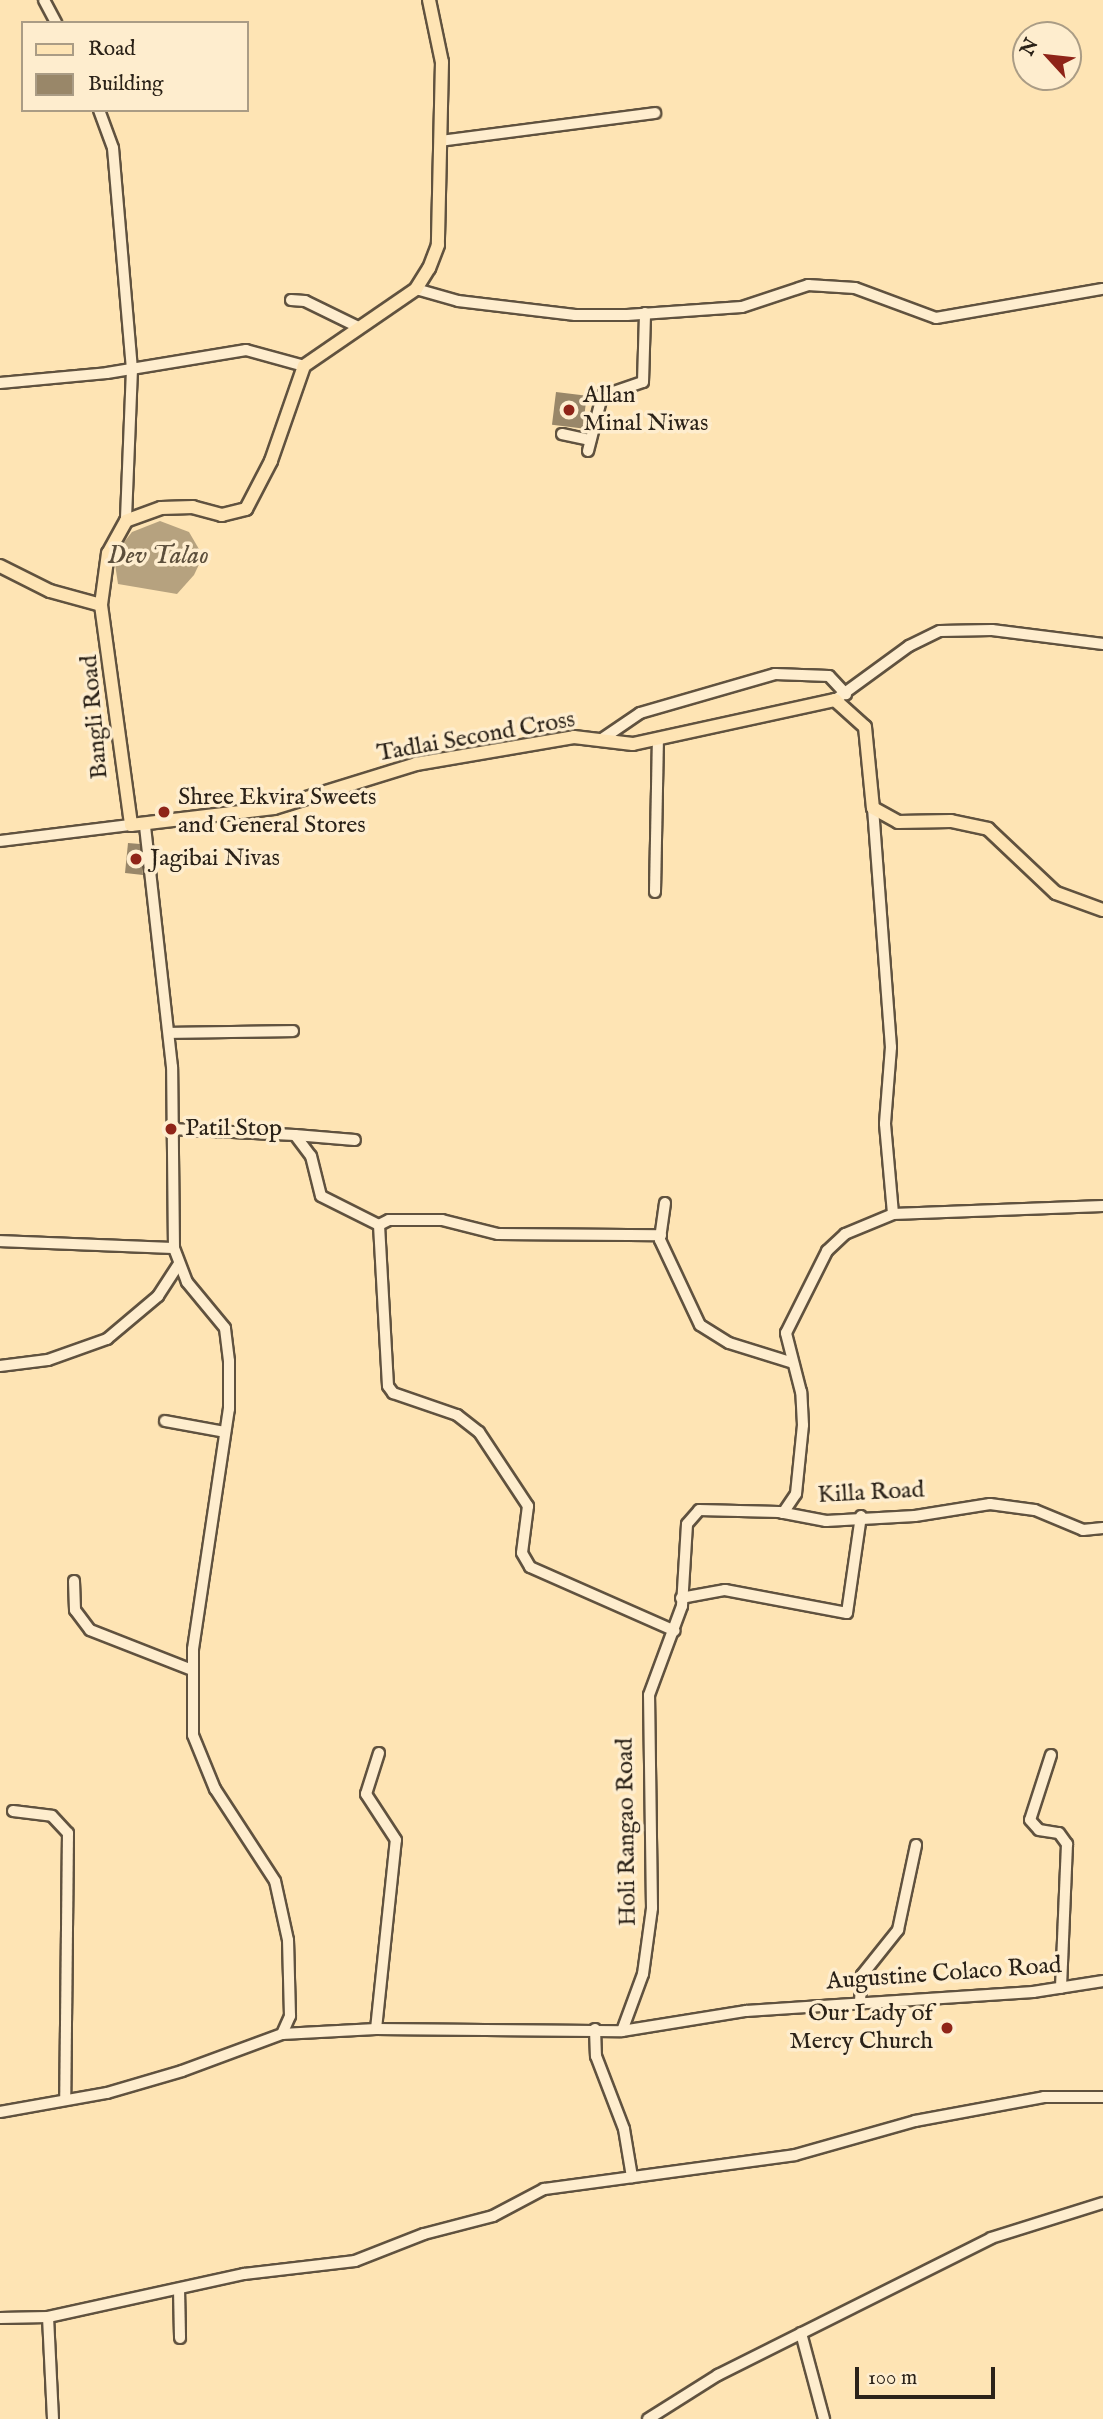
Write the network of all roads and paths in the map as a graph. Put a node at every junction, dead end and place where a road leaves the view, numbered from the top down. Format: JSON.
{"nodes":[{"id":1,"x":44,"y":0,"type":"edge"},
{"id":2,"x":429,"y":0,"type":"edge"},
{"id":3,"x":55,"y":21,"type":"edge"},
{"id":4,"x":100,"y":112,"type":"edge"},
{"id":5,"x":655,"y":113,"type":"dead end"},
{"id":6,"x":440,"y":141,"type":"junction"},
{"id":7,"x":416,"y":289,"type":"junction"},
{"id":8,"x":1103,"y":289,"type":"edge"},
{"id":9,"x":291,"y":300,"type":"dead end"},
{"id":10,"x":645,"y":313,"type":"junction"},
{"id":11,"x":360,"y":328,"type":"junction"},
{"id":12,"x":304,"y":366,"type":"junction"},
{"id":13,"x":132,"y":369,"type":"junction"},
{"id":14,"x":0,"y":383,"type":"edge"},
{"id":15,"x":562,"y":434,"type":"dead end"},
{"id":16,"x":126,"y":521,"type":"junction"},
{"id":17,"x":0,"y":566,"type":"edge"},
{"id":18,"x":101,"y":605,"type":"junction"},
{"id":19,"x":1103,"y":644,"type":"edge"},
{"id":20,"x":841,"y":697,"type":"junction"},
{"id":21,"x":658,"y":738,"type":"junction"},
{"id":22,"x":602,"y":739,"type":"junction"},
{"id":23,"x":873,"y":808,"type":"junction"},
{"id":24,"x":131,"y":825,"type":"junction"},
{"id":25,"x":145,"y":826,"type":"junction"},
{"id":26,"x":0,"y":841,"type":"edge"},
{"id":27,"x":655,"y":892,"type":"dead end"},
{"id":28,"x":1103,"y":910,"type":"edge"},
{"id":29,"x":293,"y":1031,"type":"dead end"},
{"id":30,"x":169,"y":1033,"type":"junction"},
{"id":31,"x":171,"y":1129,"type":"junction"},
{"id":32,"x":295,"y":1135,"type":"junction"},
{"id":33,"x":355,"y":1140,"type":"dead end"},
{"id":34,"x":665,"y":1203,"type":"dead end"},
{"id":35,"x":1103,"y":1206,"type":"edge"},
{"id":36,"x":893,"y":1214,"type":"junction"},
{"id":37,"x":379,"y":1225,"type":"junction"},
{"id":38,"x":661,"y":1235,"type":"junction"},
{"id":39,"x":0,"y":1241,"type":"edge"},
{"id":40,"x":174,"y":1248,"type":"junction"},
{"id":41,"x":178,"y":1265,"type":"junction"},
{"id":42,"x":790,"y":1362,"type":"junction"},
{"id":43,"x":0,"y":1366,"type":"edge"},
{"id":44,"x":165,"y":1421,"type":"dead end"},
{"id":45,"x":225,"y":1432,"type":"junction"},
{"id":46,"x":783,"y":1513,"type":"junction"},
{"id":47,"x":861,"y":1516,"type":"junction"},
{"id":48,"x":1103,"y":1528,"type":"edge"},
{"id":49,"x":74,"y":1581,"type":"dead end"},
{"id":50,"x":681,"y":1598,"type":"junction"},
{"id":51,"x":675,"y":1631,"type":"junction"},
{"id":52,"x":192,"y":1670,"type":"junction"},
{"id":53,"x":379,"y":1753,"type":"dead end"},
{"id":54,"x":1051,"y":1755,"type":"dead end"},
{"id":55,"x":13,"y":1811,"type":"dead end"},
{"id":56,"x":916,"y":1845,"type":"dead end"},
{"id":57,"x":1103,"y":1981,"type":"edge"},
{"id":58,"x":1061,"y":1988,"type":"junction"},
{"id":59,"x":860,"y":2001,"type":"junction"},
{"id":60,"x":376,"y":2029,"type":"junction"},
{"id":61,"x":595,"y":2029,"type":"junction"},
{"id":62,"x":622,"y":2031,"type":"junction"},
{"id":63,"x":282,"y":2034,"type":"junction"},
{"id":64,"x":1103,"y":2097,"type":"edge"},
{"id":65,"x":65,"y":2099,"type":"junction"},
{"id":66,"x":0,"y":2112,"type":"edge"},
{"id":67,"x":632,"y":2177,"type":"junction"},
{"id":68,"x":1103,"y":2203,"type":"edge"},
{"id":69,"x":179,"y":2289,"type":"junction"},
{"id":70,"x":48,"y":2317,"type":"junction"},
{"id":71,"x":0,"y":2318,"type":"edge"},
{"id":72,"x":801,"y":2333,"type":"junction"},
{"id":73,"x":180,"y":2338,"type":"dead end"},
{"id":74,"x":53,"y":2419,"type":"edge"},
{"id":75,"x":648,"y":2419,"type":"edge"},
{"id":76,"x":824,"y":2419,"type":"edge"}],
"edges":[{"from":1,"to":3,"type":"street"},
{"from":2,"to":6,"type":"main road"},
{"from":4,"to":13,"type":"street"},
{"from":5,"to":6,"type":"street"},
{"from":6,"to":7,"type":"main road"},
{"from":7,"to":10,"type":"street"},
{"from":7,"to":11,"type":"main road"},
{"from":8,"to":10,"type":"street"},
{"from":9,"to":11,"type":"street"},
{"from":10,"to":15,"type":"street"},
{"from":11,"to":12,"type":"main road"},
{"from":12,"to":13,"type":"street"},
{"from":12,"to":16,"type":"main road"},
{"from":13,"to":14,"type":"street"},
{"from":13,"to":16,"type":"street"},
{"from":16,"to":18,"type":"main road","name":"Bangli Road"},
{"from":17,"to":18,"type":"main road"},
{"from":18,"to":24,"type":"main road","name":"Bangli Road"},
{"from":19,"to":20,"type":"street","name":"Tadlai Second Cross"},
{"from":20,"to":21,"type":"main road","name":"Tadlai Second Cross"},
{"from":20,"to":22,"type":"street"},
{"from":20,"to":23,"type":"main road"},
{"from":21,"to":22,"type":"main road","name":"Tadlai Second Cross"},
{"from":21,"to":27,"type":"street"},
{"from":22,"to":25,"type":"main road","name":"Tadlai Second Cross"},
{"from":23,"to":28,"type":"main road"},
{"from":23,"to":36,"type":"street"},
{"from":24,"to":25,"type":"main road","name":"Tadlai Second Cross"},
{"from":24,"to":26,"type":"street","name":"Tadlai Second Cross"},
{"from":25,"to":30,"type":"street"},
{"from":29,"to":30,"type":"street"},
{"from":30,"to":31,"type":"street"},
{"from":31,"to":32,"type":"street"},
{"from":31,"to":40,"type":"street"},
{"from":32,"to":33,"type":"street"},
{"from":32,"to":37,"type":"street"},
{"from":34,"to":38,"type":"street"},
{"from":35,"to":36,"type":"street","name":"Killa Road"},
{"from":36,"to":42,"type":"street","name":"Killa Road"},
{"from":37,"to":38,"type":"street"},
{"from":37,"to":51,"type":"street"},
{"from":38,"to":42,"type":"street"},
{"from":39,"to":40,"type":"street"},
{"from":40,"to":41,"type":"street"},
{"from":41,"to":43,"type":"street"},
{"from":41,"to":45,"type":"street"},
{"from":42,"to":46,"type":"street","name":"Killa Road"},
{"from":44,"to":45,"type":"street"},
{"from":45,"to":52,"type":"street"},
{"from":46,"to":47,"type":"street","name":"Killa Road"},
{"from":46,"to":50,"type":"street","name":"Holi Rangao Road"},
{"from":47,"to":48,"type":"street","name":"Killa Road"},
{"from":47,"to":50,"type":"street"},
{"from":49,"to":52,"type":"street"},
{"from":50,"to":51,"type":"street","name":"Holi Rangao Road"},
{"from":51,"to":62,"type":"street","name":"Holi Rangao Road"},
{"from":52,"to":63,"type":"street"},
{"from":53,"to":60,"type":"street"},
{"from":54,"to":58,"type":"street"},
{"from":55,"to":65,"type":"street"},
{"from":56,"to":59,"type":"street"},
{"from":57,"to":58,"type":"street","name":"Augustine Colaco Road"},
{"from":58,"to":59,"type":"street","name":"Augustine Colaco Road"},
{"from":59,"to":62,"type":"street","name":"Augustine Colaco Road"},
{"from":60,"to":61,"type":"street"},
{"from":60,"to":63,"type":"street"},
{"from":61,"to":62,"type":"street"},
{"from":61,"to":67,"type":"street"},
{"from":63,"to":65,"type":"street"},
{"from":64,"to":67,"type":"street"},
{"from":65,"to":66,"type":"street"},
{"from":67,"to":69,"type":"street"},
{"from":68,"to":72,"type":"street"},
{"from":69,"to":70,"type":"street"},
{"from":69,"to":73,"type":"street"},
{"from":70,"to":71,"type":"street"},
{"from":70,"to":74,"type":"street"},
{"from":72,"to":75,"type":"street"},
{"from":72,"to":76,"type":"street"}]}
